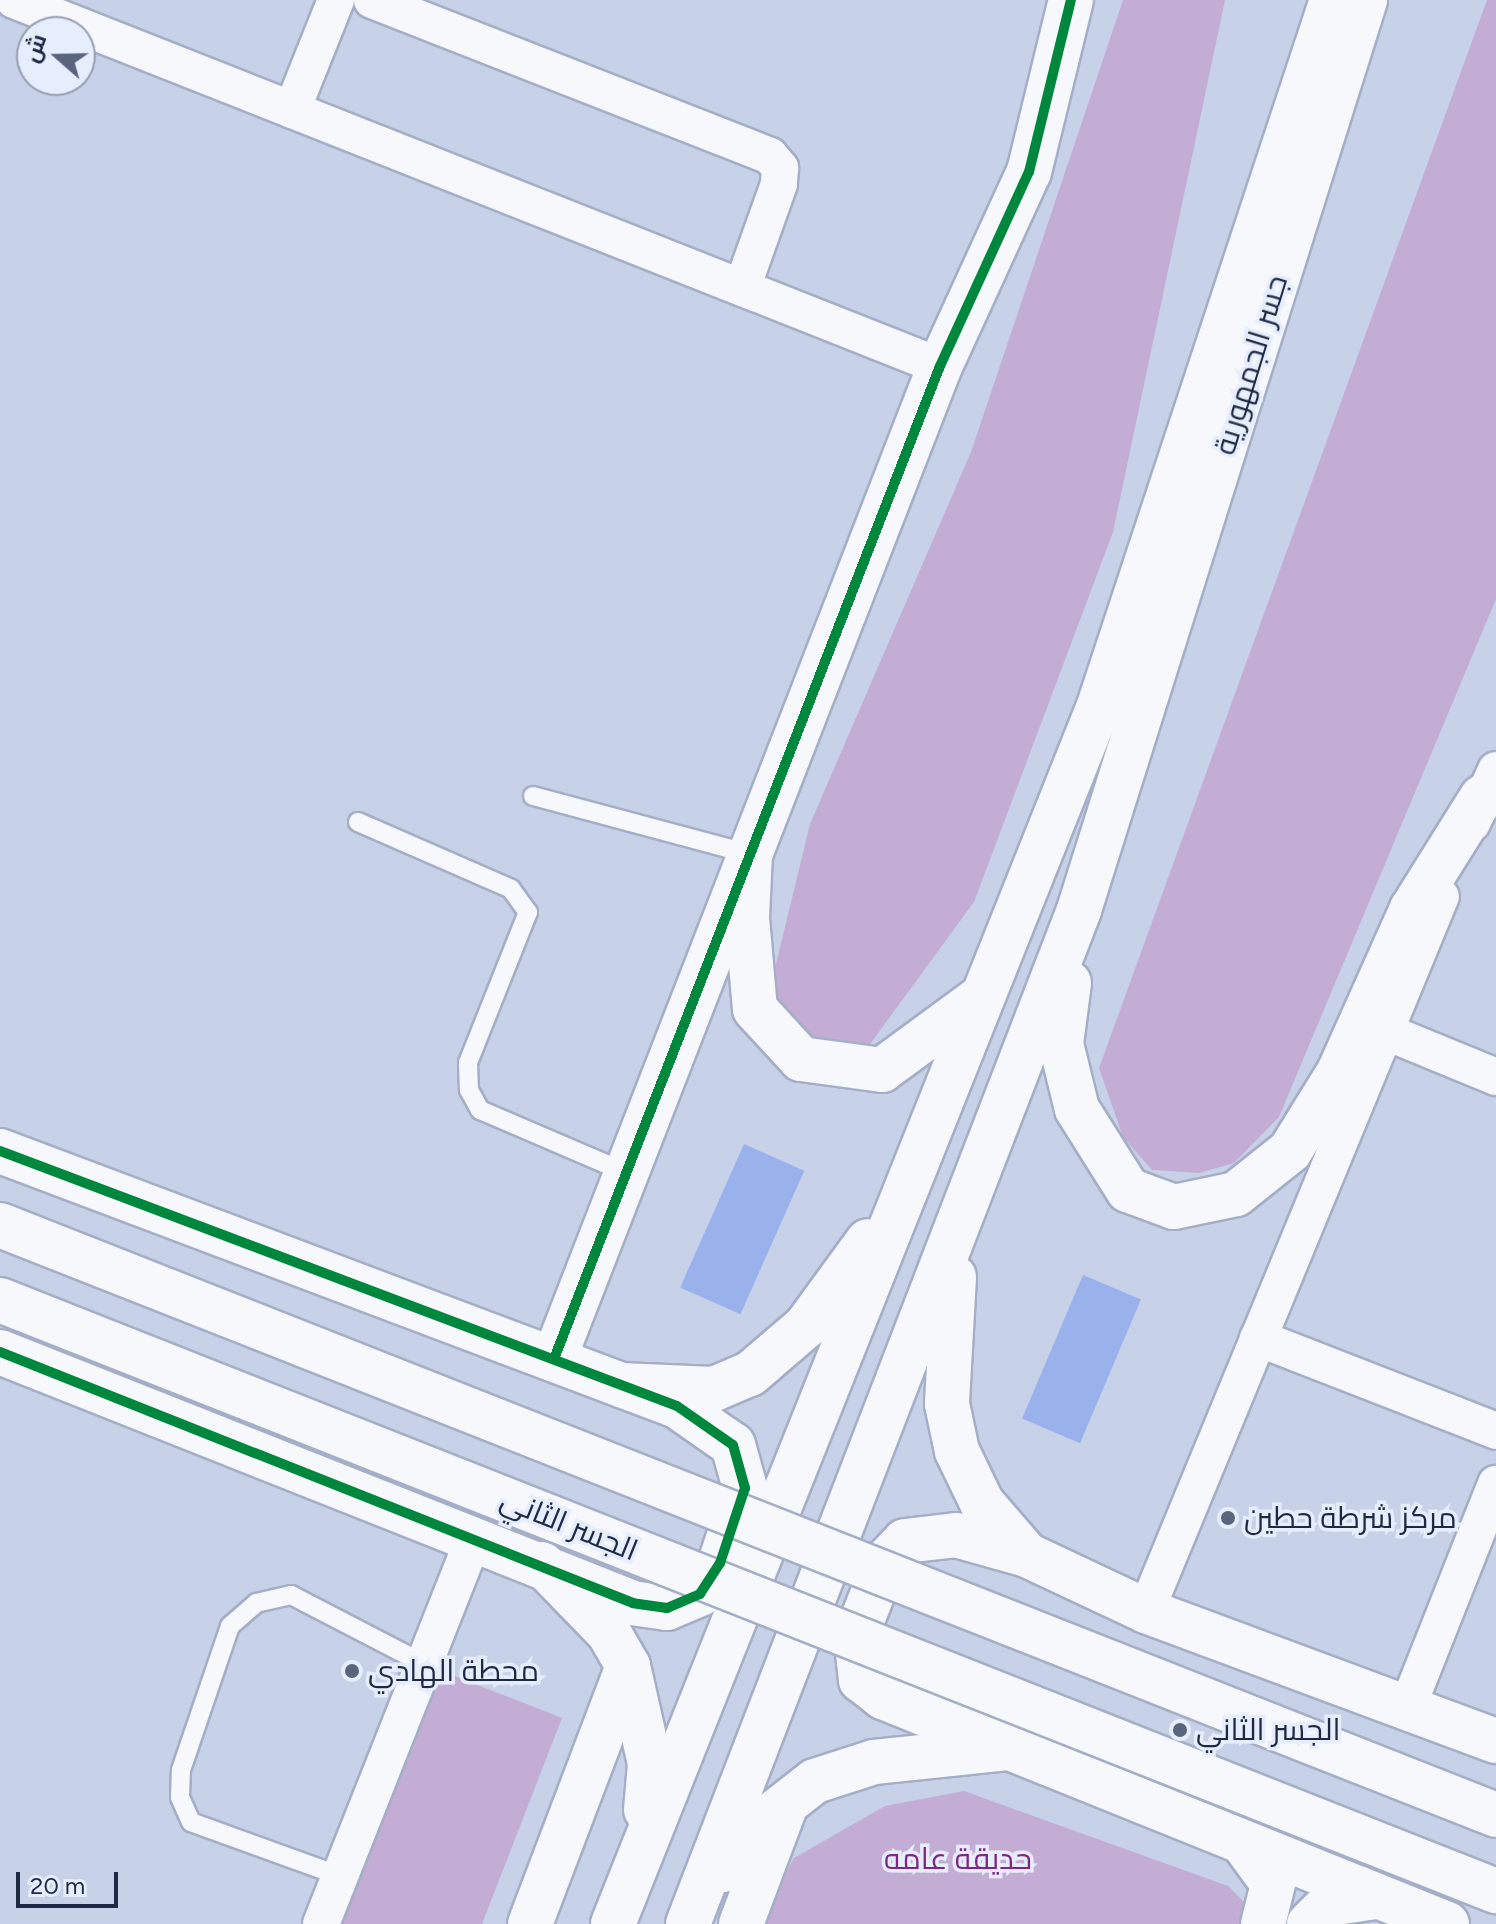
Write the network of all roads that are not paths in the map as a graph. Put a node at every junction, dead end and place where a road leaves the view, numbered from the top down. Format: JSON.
{"nodes":[{"id":1,"x":14,"y":0,"type":"edge"},
{"id":2,"x":336,"y":0,"type":"edge"},
{"id":3,"x":372,"y":0,"type":"edge"},
{"id":4,"x":1071,"y":0,"type":"edge"},
{"id":5,"x":1332,"y":0,"type":"edge"},
{"id":6,"x":1365,"y":0,"type":"edge"},
{"id":7,"x":292,"y":110,"type":"junction"},
{"id":8,"x":742,"y":288,"type":"junction"},
{"id":9,"x":940,"y":366,"type":"junction"},
{"id":10,"x":1489,"y":783,"type":"edge"},
{"id":11,"x":533,"y":796,"type":"dead end"},
{"id":12,"x":358,"y":822,"type":"dead end"},
{"id":13,"x":750,"y":854,"type":"junction"},
{"id":14,"x":1079,"y":910,"type":"junction"},
{"id":15,"x":982,"y":997,"type":"junction"},
{"id":16,"x":1384,"y":1031,"type":"junction"},
{"id":17,"x":1496,"y":1077,"type":"edge"},
{"id":18,"x":0,"y":1151,"type":"edge"},
{"id":19,"x":919,"y":1157,"type":"junction"},
{"id":20,"x":627,"y":1173,"type":"junction"},
{"id":21,"x":961,"y":1224,"type":"junction"},
{"id":22,"x":0,"y":1225,"type":"edge"},
{"id":23,"x":0,"y":1300,"type":"edge"},
{"id":24,"x":1258,"y":1338,"type":"junction"},
{"id":25,"x":0,"y":1352,"type":"edge"},
{"id":26,"x":554,"y":1359,"type":"junction"},
{"id":27,"x":621,"y":1385,"type":"junction"},
{"id":28,"x":1496,"y":1431,"type":"edge"},
{"id":29,"x":1496,"y":1484,"type":"edge"},
{"id":30,"x":474,"y":1538,"type":"junction"},
{"id":31,"x":1027,"y":1555,"type":"junction"},
{"id":32,"x":542,"y":1564,"type":"junction"},
{"id":33,"x":1146,"y":1611,"type":"junction"},
{"id":34,"x":424,"y":1664,"type":"junction"},
{"id":35,"x":628,"y":1666,"type":"junction"},
{"id":36,"x":1408,"y":1706,"type":"junction"},
{"id":37,"x":1496,"y":1741,"type":"edge"},
{"id":38,"x":1000,"y":1749,"type":"junction"},
{"id":39,"x":786,"y":1804,"type":"junction"},
{"id":40,"x":1496,"y":1815,"type":"edge"},
{"id":41,"x":1244,"y":1844,"type":"junction"},
{"id":42,"x":643,"y":1845,"type":"junction"},
{"id":43,"x":340,"y":1876,"type":"junction"},
{"id":44,"x":1496,"y":1891,"type":"edge"},
{"id":45,"x":1375,"y":1897,"type":"junction"},
{"id":46,"x":692,"y":1914,"type":"edge"},
{"id":47,"x":1285,"y":1923,"type":"edge"},
{"id":48,"x":321,"y":1924,"type":"edge"},
{"id":49,"x":530,"y":1924,"type":"edge"},
{"id":50,"x":613,"y":1924,"type":"edge"},
{"id":51,"x":741,"y":1924,"type":"edge"},
{"id":52,"x":1447,"y":1924,"type":"edge"}],
"edges":[{"from":1,"to":7,"type":"street"},
{"from":2,"to":7,"type":"street"},
{"from":3,"to":8,"type":"street"},
{"from":4,"to":9,"type":"main road"},
{"from":5,"to":15,"type":"main road","name":"جسر الجمهورية"},
{"from":6,"to":14,"type":"main road","name":"جسر الجمهورية"},
{"from":7,"to":8,"type":"street"},
{"from":8,"to":9,"type":"street"},
{"from":9,"to":13,"type":"main road"},
{"from":10,"to":14,"type":"main road"},
{"from":10,"to":16,"type":"street"},
{"from":11,"to":13,"type":"lane"},
{"from":12,"to":20,"type":"lane"},
{"from":13,"to":15,"type":"main road"},
{"from":13,"to":20,"type":"main road"},
{"from":14,"to":21,"type":"main road"},
{"from":15,"to":19,"type":"main road","name":"جسر الجمهورية"},
{"from":16,"to":17,"type":"street"},
{"from":16,"to":24,"type":"street"},
{"from":18,"to":26,"type":"main road"},
{"from":19,"to":27,"type":"main road"},
{"from":19,"to":42,"type":"main road"},
{"from":20,"to":26,"type":"main road"},
{"from":21,"to":31,"type":"main road"},
{"from":21,"to":46,"type":"main road"},
{"from":22,"to":40,"type":"main road","bridge":true},
{"from":23,"to":44,"type":"main road","name":"الجسر الثاني","bridge":true},
{"from":24,"to":28,"type":"street"},
{"from":24,"to":33,"type":"street"},
{"from":25,"to":30,"type":"main road"},
{"from":26,"to":27,"type":"main road"},
{"from":27,"to":32,"type":"main road"},
{"from":29,"to":36,"type":"street"},
{"from":30,"to":32,"type":"main road"},
{"from":30,"to":34,"type":"street"},
{"from":31,"to":33,"type":"main road"},
{"from":31,"to":38,"type":"main road"},
{"from":32,"to":35,"type":"main road"},
{"from":33,"to":36,"type":"main road"},
{"from":34,"to":43,"type":"street"},
{"from":34,"to":43,"type":"lane"},
{"from":35,"to":42,"type":"main road"},
{"from":35,"to":49,"type":"main road"},
{"from":36,"to":37,"type":"main road"},
{"from":38,"to":39,"type":"main road"},
{"from":38,"to":41,"type":"main road"},
{"from":39,"to":46,"type":"main road"},
{"from":39,"to":51,"type":"main road"},
{"from":41,"to":45,"type":"main road"},
{"from":41,"to":47,"type":"main road"},
{"from":42,"to":50,"type":"main road"},
{"from":43,"to":48,"type":"street"},
{"from":45,"to":47,"type":"main road"},
{"from":45,"to":52,"type":"main road"}]}
